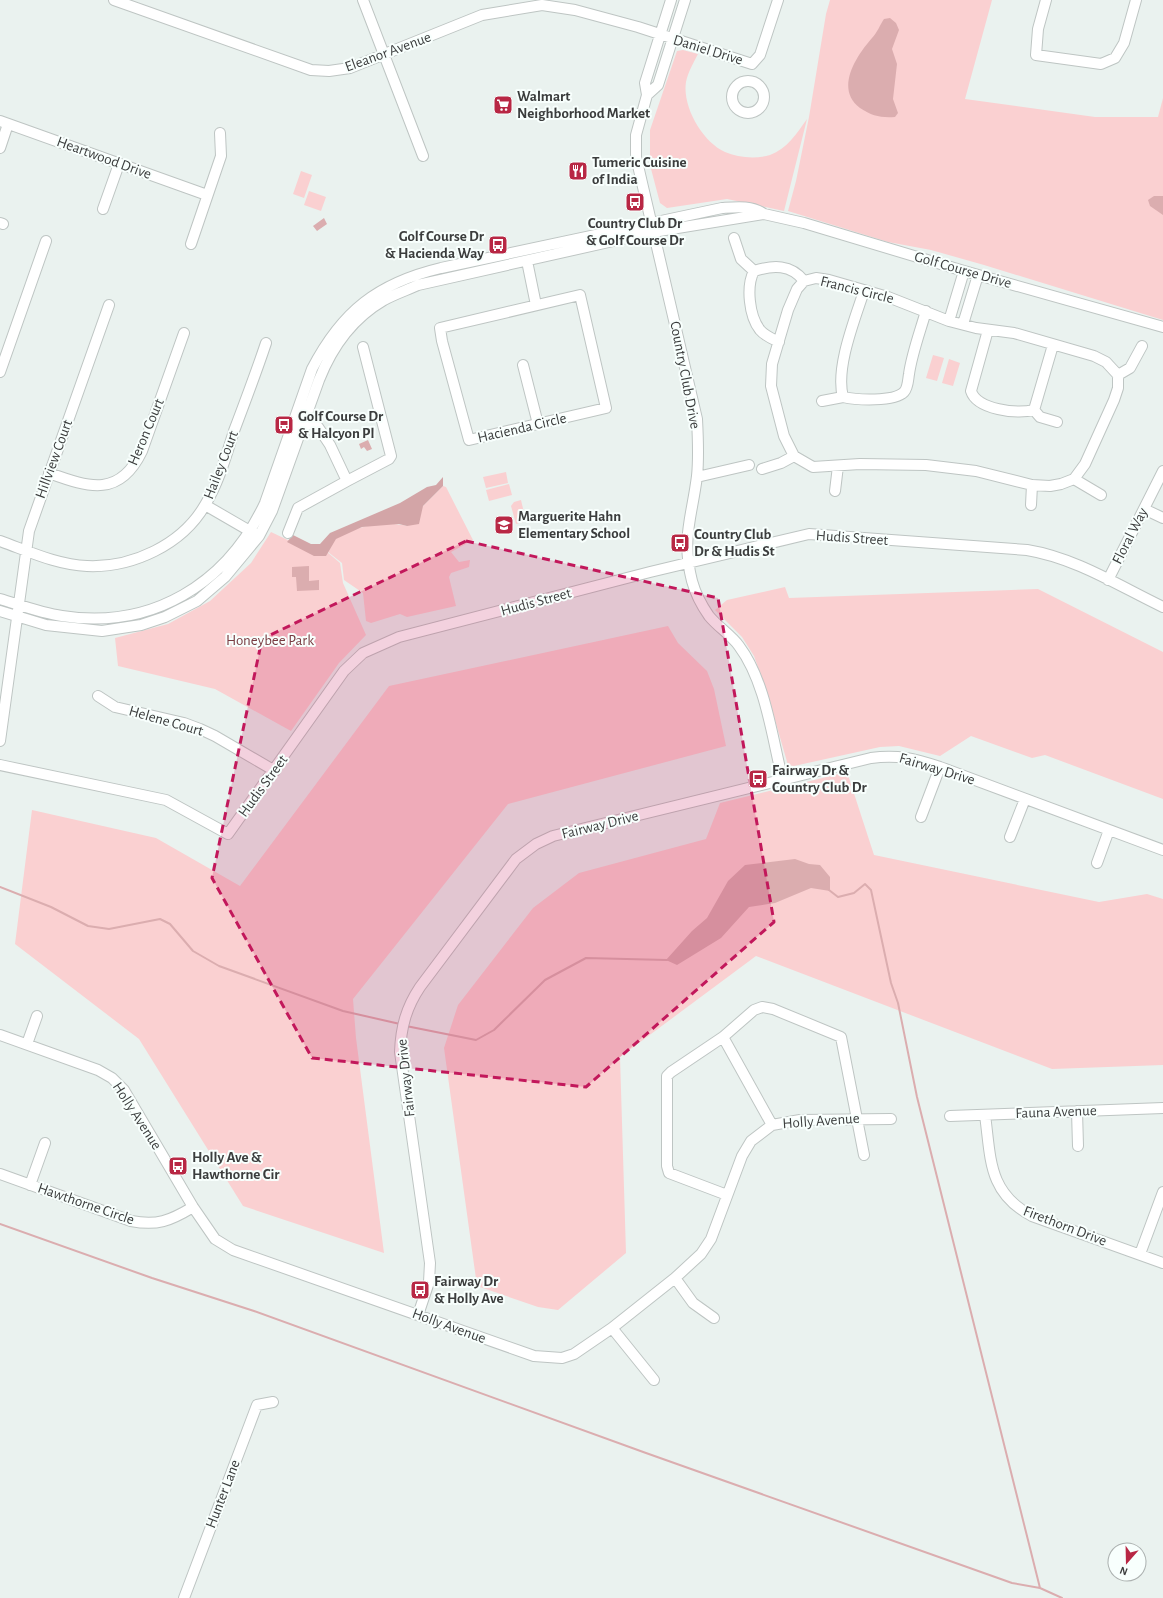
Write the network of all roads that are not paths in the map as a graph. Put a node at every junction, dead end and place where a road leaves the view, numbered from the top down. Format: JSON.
{"nodes":[{"id":1,"x":114,"y":0,"type":"edge"},
{"id":2,"x":364,"y":0,"type":"edge"},
{"id":3,"x":671,"y":0,"type":"edge"},
{"id":4,"x":685,"y":0,"type":"edge"},
{"id":5,"x":778,"y":0,"type":"edge"},
{"id":6,"x":1046,"y":0,"type":"edge"},
{"id":7,"x":1136,"y":0,"type":"edge"},
{"id":8,"x":520,"y":4,"type":"edge"},
{"id":9,"x":666,"y":37,"type":"junction"},
{"id":10,"x":384,"y":55,"type":"junction"},
{"id":11,"x":752,"y":64,"type":"junction"},
{"id":12,"x":748,"y":81,"type":"dead end"},
{"id":13,"x":647,"y":95,"type":"junction"},
{"id":14,"x":4,"y":122,"type":"edge"},
{"id":15,"x":220,"y":133,"type":"dead end"},
{"id":16,"x":0,"y":148,"type":"edge"},
{"id":17,"x":423,"y":156,"type":"dead end"},
{"id":18,"x":120,"y":164,"type":"junction"},
{"id":19,"x":207,"y":195,"type":"junction"},
{"id":20,"x":103,"y":209,"type":"dead end"},
{"id":21,"x":764,"y":214,"type":"junction"},
{"id":22,"x":651,"y":222,"type":"junction"},
{"id":23,"x":653,"y":232,"type":"junction"},
{"id":24,"x":734,"y":238,"type":"dead end"},
{"id":25,"x":46,"y":241,"type":"dead end"},
{"id":26,"x":191,"y":244,"type":"dead end"},
{"id":27,"x":527,"y":261,"type":"junction"},
{"id":28,"x":754,"y":271,"type":"junction"},
{"id":29,"x":964,"y":271,"type":"junction"},
{"id":30,"x":978,"y":275,"type":"junction"},
{"id":31,"x":804,"y":281,"type":"junction"},
{"id":32,"x":864,"y":291,"type":"junction"},
{"id":33,"x":109,"y":305,"type":"dead end"},
{"id":34,"x":536,"y":305,"type":"junction"},
{"id":35,"x":926,"y":311,"type":"junction"},
{"id":36,"x":949,"y":321,"type":"junction"},
{"id":37,"x":963,"y":324,"type":"junction"},
{"id":38,"x":1163,"y":327,"type":"edge"},
{"id":39,"x":988,"y":330,"type":"junction"},
{"id":40,"x":184,"y":333,"type":"dead end"},
{"id":41,"x":779,"y":342,"type":"junction"},
{"id":42,"x":266,"y":343,"type":"dead end"},
{"id":43,"x":1053,"y":345,"type":"junction"},
{"id":44,"x":1142,"y":346,"type":"dead end"},
{"id":45,"x":363,"y":347,"type":"dead end"},
{"id":46,"x":523,"y":365,"type":"dead end"},
{"id":47,"x":0,"y":372,"type":"edge"},
{"id":48,"x":1118,"y":375,"type":"junction"},
{"id":49,"x":843,"y":397,"type":"junction"},
{"id":50,"x":822,"y":401,"type":"dead end"},
{"id":51,"x":1034,"y":410,"type":"junction"},
{"id":52,"x":299,"y":419,"type":"junction"},
{"id":53,"x":1057,"y":422,"type":"dead end"},
{"id":54,"x":538,"y":424,"type":"junction"},
{"id":55,"x":794,"y":456,"type":"junction"},
{"id":56,"x":749,"y":465,"type":"dead end"},
{"id":57,"x":838,"y":466,"type":"junction"},
{"id":58,"x":762,"y":469,"type":"dead end"},
{"id":59,"x":1163,"y":471,"type":"edge"},
{"id":60,"x":49,"y":473,"type":"junction"},
{"id":61,"x":697,"y":477,"type":"junction"},
{"id":62,"x":1074,"y":479,"type":"junction"},
{"id":63,"x":347,"y":481,"type":"junction"},
{"id":64,"x":1032,"y":485,"type":"junction"},
{"id":65,"x":835,"y":491,"type":"dead end"},
{"id":66,"x":1101,"y":495,"type":"dead end"},
{"id":67,"x":205,"y":505,"type":"junction"},
{"id":68,"x":1031,"y":505,"type":"dead end"},
{"id":69,"x":1144,"y":508,"type":"junction"},
{"id":70,"x":1163,"y":518,"type":"edge"},
{"id":71,"x":288,"y":533,"type":"dead end"},
{"id":72,"x":254,"y":534,"type":"junction"},
{"id":73,"x":0,"y":541,"type":"edge"},
{"id":74,"x":26,"y":550,"type":"junction"},
{"id":75,"x":688,"y":563,"type":"junction"},
{"id":76,"x":1108,"y":580,"type":"junction"},
{"id":77,"x":0,"y":598,"type":"edge"},
{"id":78,"x":19,"y":604,"type":"junction"},
{"id":79,"x":1163,"y":607,"type":"edge"},
{"id":80,"x":0,"y":611,"type":"edge"},
{"id":81,"x":17,"y":617,"type":"junction"},
{"id":82,"x":98,"y":696,"type":"dead end"},
{"id":83,"x":0,"y":741,"type":"edge"},
{"id":84,"x":0,"y":765,"type":"edge"},
{"id":85,"x":940,"y":767,"type":"junction"},
{"id":86,"x":274,"y":771,"type":"junction"},
{"id":87,"x":783,"y":780,"type":"junction"},
{"id":88,"x":1025,"y":799,"type":"junction"},
{"id":89,"x":921,"y":817,"type":"dead end"},
{"id":90,"x":1110,"y":830,"type":"junction"},
{"id":91,"x":1010,"y":837,"type":"dead end"},
{"id":92,"x":1163,"y":850,"type":"edge"},
{"id":93,"x":1097,"y":863,"type":"dead end"},
{"id":94,"x":37,"y":1016,"type":"dead end"},
{"id":95,"x":0,"y":1034,"type":"edge"},
{"id":96,"x":723,"y":1037,"type":"junction"},
{"id":97,"x":27,"y":1044,"type":"junction"},
{"id":98,"x":1163,"y":1108,"type":"edge"},
{"id":99,"x":1077,"y":1111,"type":"junction"},
{"id":100,"x":985,"y":1115,"type":"junction"},
{"id":101,"x":950,"y":1116,"type":"dead end"},
{"id":102,"x":858,"y":1118,"type":"junction"},
{"id":103,"x":891,"y":1119,"type":"dead end"},
{"id":104,"x":772,"y":1125,"type":"junction"},
{"id":105,"x":45,"y":1143,"type":"dead end"},
{"id":106,"x":1078,"y":1146,"type":"dead end"},
{"id":107,"x":864,"y":1155,"type":"dead end"},
{"id":108,"x":0,"y":1174,"type":"edge"},
{"id":109,"x":30,"y":1185,"type":"junction"},
{"id":110,"x":1163,"y":1192,"type":"edge"},
{"id":111,"x":727,"y":1196,"type":"junction"},
{"id":112,"x":193,"y":1207,"type":"junction"},
{"id":113,"x":1140,"y":1254,"type":"junction"},
{"id":114,"x":1163,"y":1263,"type":"edge"},
{"id":115,"x":675,"y":1278,"type":"junction"},
{"id":116,"x":418,"y":1315,"type":"junction"},
{"id":117,"x":714,"y":1318,"type":"dead end"},
{"id":118,"x":612,"y":1328,"type":"junction"},
{"id":119,"x":654,"y":1380,"type":"dead end"},
{"id":120,"x":273,"y":1402,"type":"dead end"},
{"id":121,"x":184,"y":1598,"type":"edge"}],
"edges":[{"from":1,"to":10,"type":"street","name":"Eleanor Avenue"},
{"from":2,"to":10,"type":"street"},
{"from":3,"to":9,"type":"street","name":"Country Club Drive"},
{"from":4,"to":9,"type":"street","name":"Country Club Drive"},
{"from":5,"to":11,"type":"street","name":"Daniel Drive"},
{"from":6,"to":7,"type":"street"},
{"from":8,"to":9,"type":"street","name":"Eleanor Avenue"},
{"from":8,"to":10,"type":"street","name":"Eleanor Avenue"},
{"from":9,"to":11,"type":"street","name":"Daniel Drive"},
{"from":9,"to":13,"type":"street","name":"Country Club Drive"},
{"from":9,"to":13,"type":"street","name":"Country Club Drive"},
{"from":10,"to":17,"type":"street"},
{"from":11,"to":12,"type":"street"},
{"from":13,"to":22,"type":"street","name":"Country Club Drive"},
{"from":14,"to":16,"type":"street"},
{"from":14,"to":18,"type":"street","name":"Heartwood Drive"},
{"from":15,"to":19,"type":"street"},
{"from":18,"to":19,"type":"street","name":"Heartwood Drive"},
{"from":18,"to":20,"type":"street"},
{"from":19,"to":26,"type":"street"},
{"from":21,"to":22,"type":"street","name":"Golf Course Drive"},
{"from":21,"to":23,"type":"street","name":"Golf Course Drive"},
{"from":21,"to":29,"type":"street","name":"Golf Course Drive"},
{"from":22,"to":23,"type":"street","name":"Country Club Drive"},
{"from":22,"to":52,"type":"street","name":"Golf Course Drive"},
{"from":23,"to":27,"type":"street","name":"Golf Course Drive"},
{"from":23,"to":61,"type":"street","name":"Country Club Drive"},
{"from":24,"to":28,"type":"street"},
{"from":25,"to":47,"type":"street"},
{"from":27,"to":34,"type":"street"},
{"from":27,"to":52,"type":"street","name":"Golf Course Drive"},
{"from":28,"to":31,"type":"street"},
{"from":28,"to":41,"type":"street"},
{"from":29,"to":30,"type":"street","name":"Golf Course Drive"},
{"from":29,"to":36,"type":"street"},
{"from":30,"to":37,"type":"street"},
{"from":30,"to":38,"type":"street","name":"Golf Course Drive"},
{"from":31,"to":32,"type":"street","name":"Francis Circle"},
{"from":31,"to":41,"type":"street","name":"Francis Circle"},
{"from":32,"to":35,"type":"street","name":"Francis Circle"},
{"from":32,"to":49,"type":"street"},
{"from":33,"to":60,"type":"street","name":"Hillview Court"},
{"from":34,"to":54,"type":"street","name":"Hacienda Circle"},
{"from":34,"to":54,"type":"street","name":"Hacienda Circle"},
{"from":35,"to":36,"type":"street","name":"Francis Circle"},
{"from":35,"to":49,"type":"street"},
{"from":36,"to":37,"type":"street","name":"Francis Circle"},
{"from":37,"to":39,"type":"street","name":"Francis Circle"},
{"from":39,"to":43,"type":"street","name":"Francis Circle"},
{"from":39,"to":51,"type":"street"},
{"from":40,"to":60,"type":"street","name":"Heron Court"},
{"from":41,"to":55,"type":"street","name":"Francis Circle"},
{"from":42,"to":67,"type":"street","name":"Hailey Court"},
{"from":43,"to":48,"type":"street","name":"Francis Circle"},
{"from":43,"to":51,"type":"street"},
{"from":44,"to":48,"type":"street"},
{"from":45,"to":63,"type":"street"},
{"from":46,"to":54,"type":"street"},
{"from":48,"to":62,"type":"street"},
{"from":49,"to":50,"type":"street"},
{"from":51,"to":53,"type":"street"},
{"from":52,"to":63,"type":"street"},
{"from":52,"to":72,"type":"street","name":"Golf Course Drive"},
{"from":55,"to":57,"type":"street"},
{"from":55,"to":58,"type":"street"},
{"from":56,"to":61,"type":"street"},
{"from":57,"to":64,"type":"street"},
{"from":57,"to":65,"type":"street"},
{"from":59,"to":69,"type":"street","name":"Floral Way"},
{"from":60,"to":74,"type":"street","name":"Hillview Court"},
{"from":61,"to":75,"type":"street","name":"Country Club Drive"},
{"from":62,"to":64,"type":"street"},
{"from":62,"to":66,"type":"street"},
{"from":63,"to":71,"type":"street"},
{"from":64,"to":68,"type":"street"},
{"from":67,"to":72,"type":"street"},
{"from":67,"to":74,"type":"street","name":"Hailey Court"},
{"from":69,"to":70,"type":"street"},
{"from":69,"to":76,"type":"street","name":"Floral Way"},
{"from":72,"to":78,"type":"street","name":"Golf Course Drive"},
{"from":72,"to":81,"type":"street","name":"Golf Course Drive"},
{"from":73,"to":74,"type":"street","name":"Hailey Court"},
{"from":74,"to":78,"type":"street","name":"Hillview Court"},
{"from":75,"to":76,"type":"street","name":"Hudis Street"},
{"from":75,"to":86,"type":"street","name":"Hudis Street"},
{"from":75,"to":87,"type":"street","name":"Country Club Drive"},
{"from":76,"to":79,"type":"street","name":"Hudis Street"},
{"from":77,"to":78,"type":"street","name":"Golf Course Drive"},
{"from":78,"to":81,"type":"street","name":"Hillview Court"},
{"from":80,"to":81,"type":"street","name":"Golf Course Drive"},
{"from":81,"to":83,"type":"street","name":"Hillview Court"},
{"from":82,"to":86,"type":"street","name":"Helene Court"},
{"from":84,"to":86,"type":"street","name":"Hudis Street"},
{"from":85,"to":87,"type":"street","name":"Fairway Drive"},
{"from":85,"to":88,"type":"street","name":"Fairway Drive"},
{"from":85,"to":89,"type":"street"},
{"from":87,"to":116,"type":"street","name":"Fairway Drive"},
{"from":88,"to":90,"type":"street","name":"Fairway Drive"},
{"from":88,"to":91,"type":"street"},
{"from":90,"to":92,"type":"street","name":"Fairway Drive"},
{"from":90,"to":93,"type":"street"},
{"from":94,"to":97,"type":"street"},
{"from":95,"to":97,"type":"street","name":"Holly Avenue"},
{"from":96,"to":102,"type":"street"},
{"from":96,"to":104,"type":"street"},
{"from":96,"to":111,"type":"street"},
{"from":97,"to":112,"type":"street","name":"Holly Avenue"},
{"from":98,"to":99,"type":"street","name":"Fauna Avenue"},
{"from":99,"to":100,"type":"street","name":"Fauna Avenue"},
{"from":99,"to":106,"type":"street"},
{"from":100,"to":101,"type":"street","name":"Fauna Avenue"},
{"from":100,"to":113,"type":"street","name":"Firethorn Drive"},
{"from":102,"to":103,"type":"street","name":"Holly Avenue"},
{"from":102,"to":104,"type":"street","name":"Holly Avenue"},
{"from":102,"to":107,"type":"street"},
{"from":104,"to":111,"type":"street","name":"Holly Avenue"},
{"from":105,"to":109,"type":"street"},
{"from":108,"to":109,"type":"street","name":"Hawthorne Circle"},
{"from":109,"to":112,"type":"street","name":"Hawthorne Circle"},
{"from":110,"to":113,"type":"street"},
{"from":111,"to":115,"type":"street","name":"Holly Avenue"},
{"from":112,"to":116,"type":"street","name":"Holly Avenue"},
{"from":113,"to":114,"type":"street","name":"Firethorn Drive"},
{"from":115,"to":117,"type":"street"},
{"from":115,"to":118,"type":"street","name":"Holly Avenue"},
{"from":116,"to":118,"type":"street","name":"Holly Avenue"},
{"from":118,"to":119,"type":"street"},
{"from":120,"to":121,"type":"street","name":"Hunter Lane"}]}
